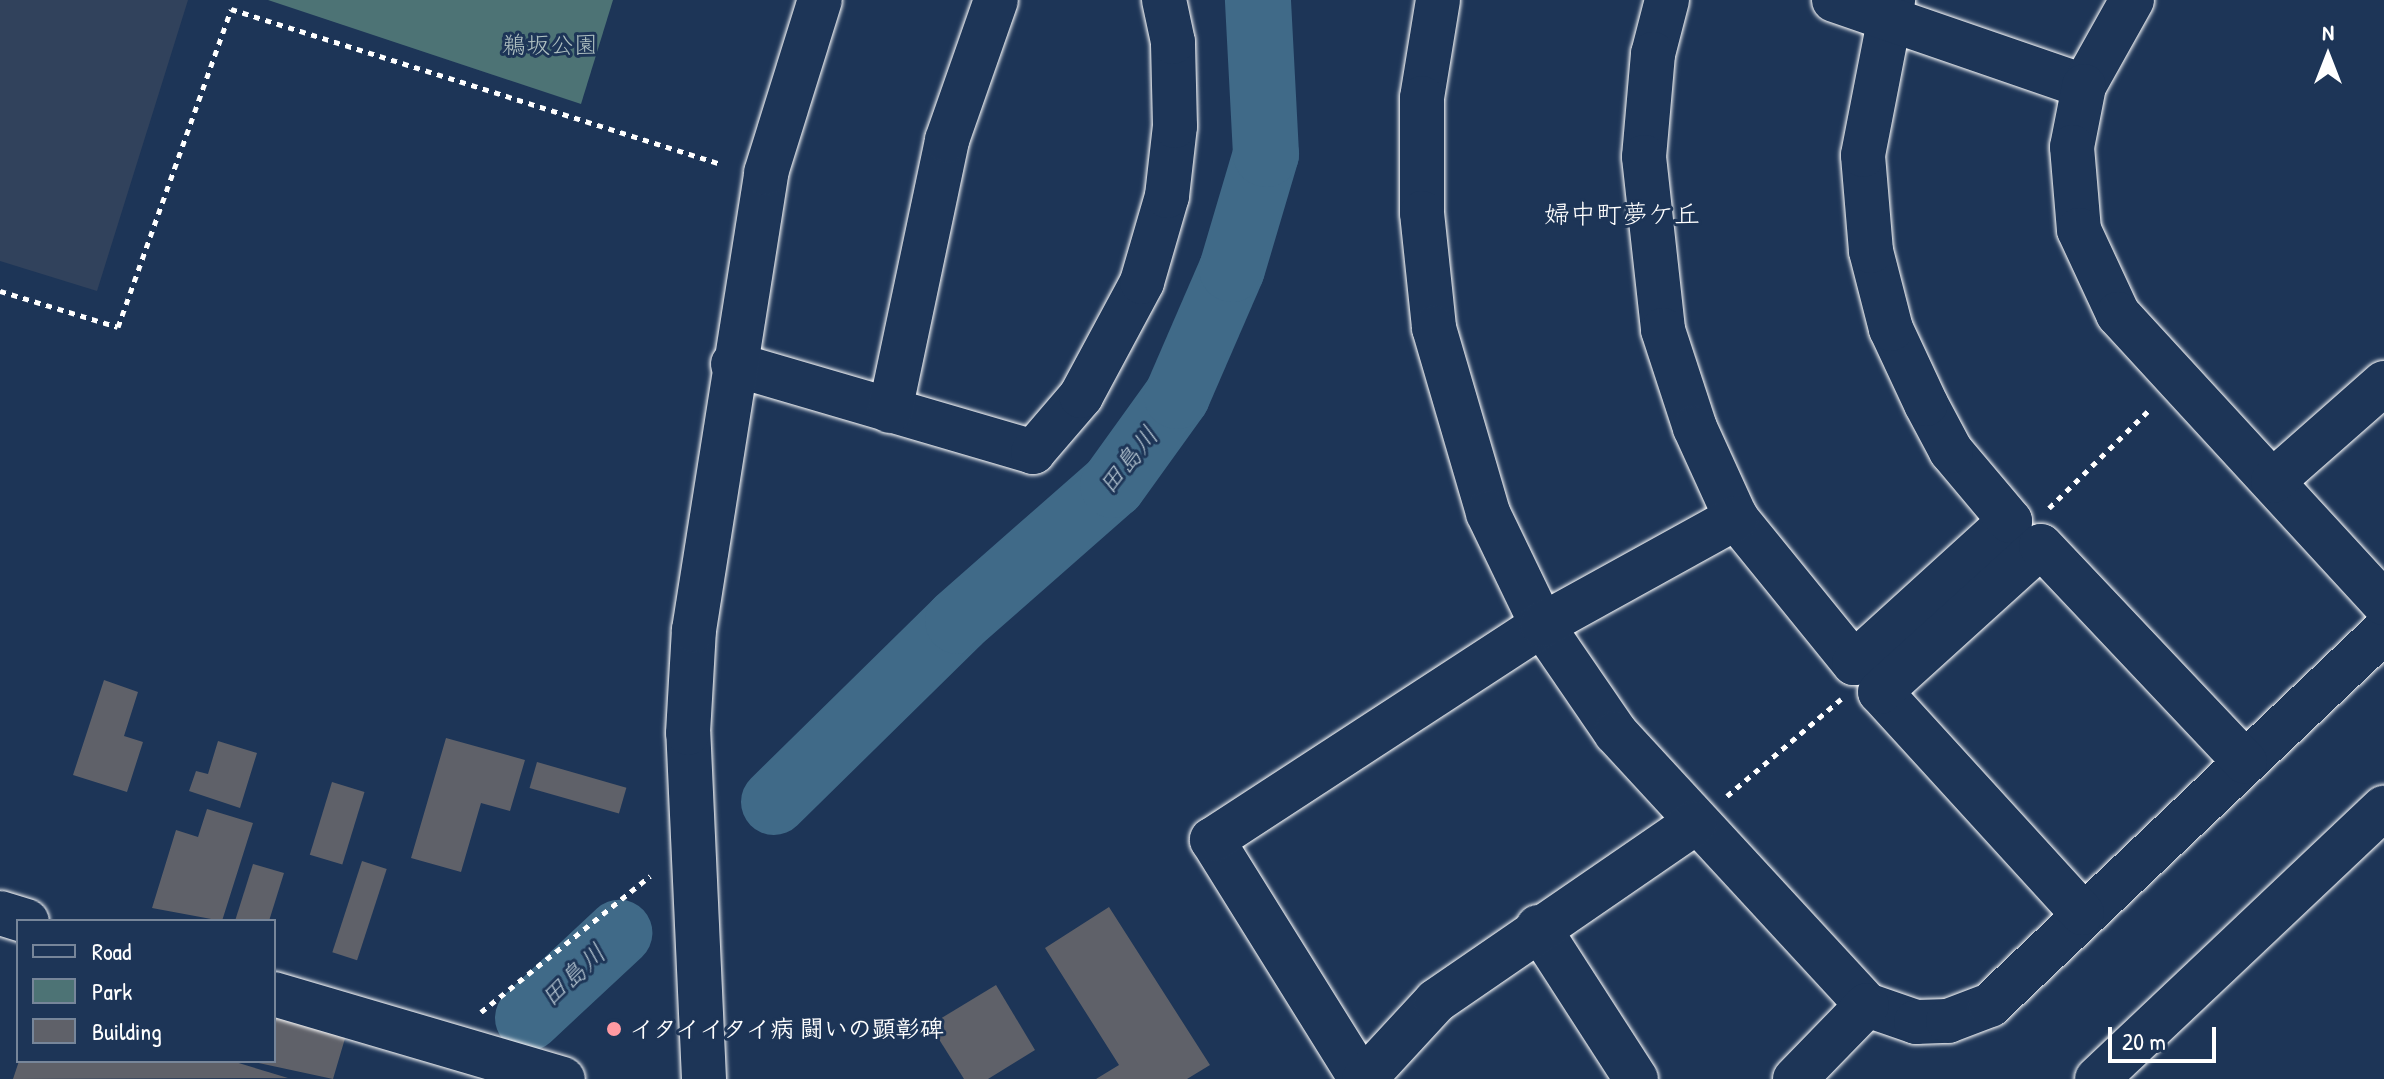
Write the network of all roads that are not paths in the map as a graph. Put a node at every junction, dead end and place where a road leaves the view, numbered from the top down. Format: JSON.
{"nodes":[{"id":1,"x":820,"y":0,"type":"edge"},
{"id":2,"x":996,"y":0,"type":"edge"},
{"id":3,"x":1164,"y":0,"type":"edge"},
{"id":4,"x":1438,"y":0,"type":"edge"},
{"id":5,"x":1667,"y":0,"type":"edge"},
{"id":6,"x":1834,"y":0,"type":"edge"},
{"id":7,"x":2132,"y":0,"type":"edge"},
{"id":8,"x":1889,"y":8,"type":"edge"},
{"id":9,"x":2084,"y":86,"type":"junction"},
{"id":10,"x":733,"y":364,"type":"junction"},
{"id":11,"x":2384,"y":383,"type":"edge"},
{"id":12,"x":890,"y":411,"type":"junction"},
{"id":13,"x":2273,"y":481,"type":"junction"},
{"id":14,"x":1736,"y":518,"type":"junction"},
{"id":15,"x":2384,"y":603,"type":"edge"},
{"id":16,"x":1542,"y":625,"type":"junction"},
{"id":17,"x":2384,"y":631,"type":"edge"},
{"id":18,"x":2245,"y":762,"type":"junction"},
{"id":19,"x":2384,"y":808,"type":"edge"},
{"id":20,"x":1695,"y":823,"type":"junction"},
{"id":21,"x":0,"y":913,"type":"edge"},
{"id":22,"x":2082,"y":913,"type":"junction"},
{"id":23,"x":20,"y":919,"type":"edge"},
{"id":24,"x":1538,"y":927,"type":"junction"},
{"id":25,"x":276,"y":995,"type":"edge"},
{"id":26,"x":1867,"y":1005,"type":"junction"},
{"id":27,"x":563,"y":1079,"type":"edge"},
{"id":28,"x":704,"y":1079,"type":"edge"},
{"id":29,"x":1362,"y":1079,"type":"edge"},
{"id":30,"x":1636,"y":1079,"type":"edge"},
{"id":31,"x":1795,"y":1079,"type":"edge"},
{"id":32,"x":2097,"y":1079,"type":"edge"}],
"edges":[{"from":1,"to":10,"type":"street"},
{"from":2,"to":12,"type":"street"},
{"from":3,"to":12,"type":"street"},
{"from":4,"to":16,"type":"street"},
{"from":5,"to":14,"type":"street"},
{"from":6,"to":8,"type":"street"},
{"from":7,"to":9,"type":"street"},
{"from":8,"to":9,"type":"street"},
{"from":8,"to":14,"type":"street"},
{"from":9,"to":13,"type":"street"},
{"from":10,"to":12,"type":"street"},
{"from":10,"to":28,"type":"street"},
{"from":11,"to":13,"type":"street"},
{"from":13,"to":15,"type":"street"},
{"from":14,"to":16,"type":"street"},
{"from":16,"to":20,"type":"street"},
{"from":16,"to":29,"type":"street"},
{"from":17,"to":18,"type":"street"},
{"from":18,"to":22,"type":"street"},
{"from":18,"to":22,"type":"street"},
{"from":19,"to":32,"type":"street"},
{"from":20,"to":24,"type":"street"},
{"from":20,"to":26,"type":"street"},
{"from":21,"to":23,"type":"street"},
{"from":22,"to":26,"type":"street"},
{"from":24,"to":29,"type":"street"},
{"from":24,"to":30,"type":"street"},
{"from":25,"to":27,"type":"street"},
{"from":26,"to":31,"type":"street"}]}
